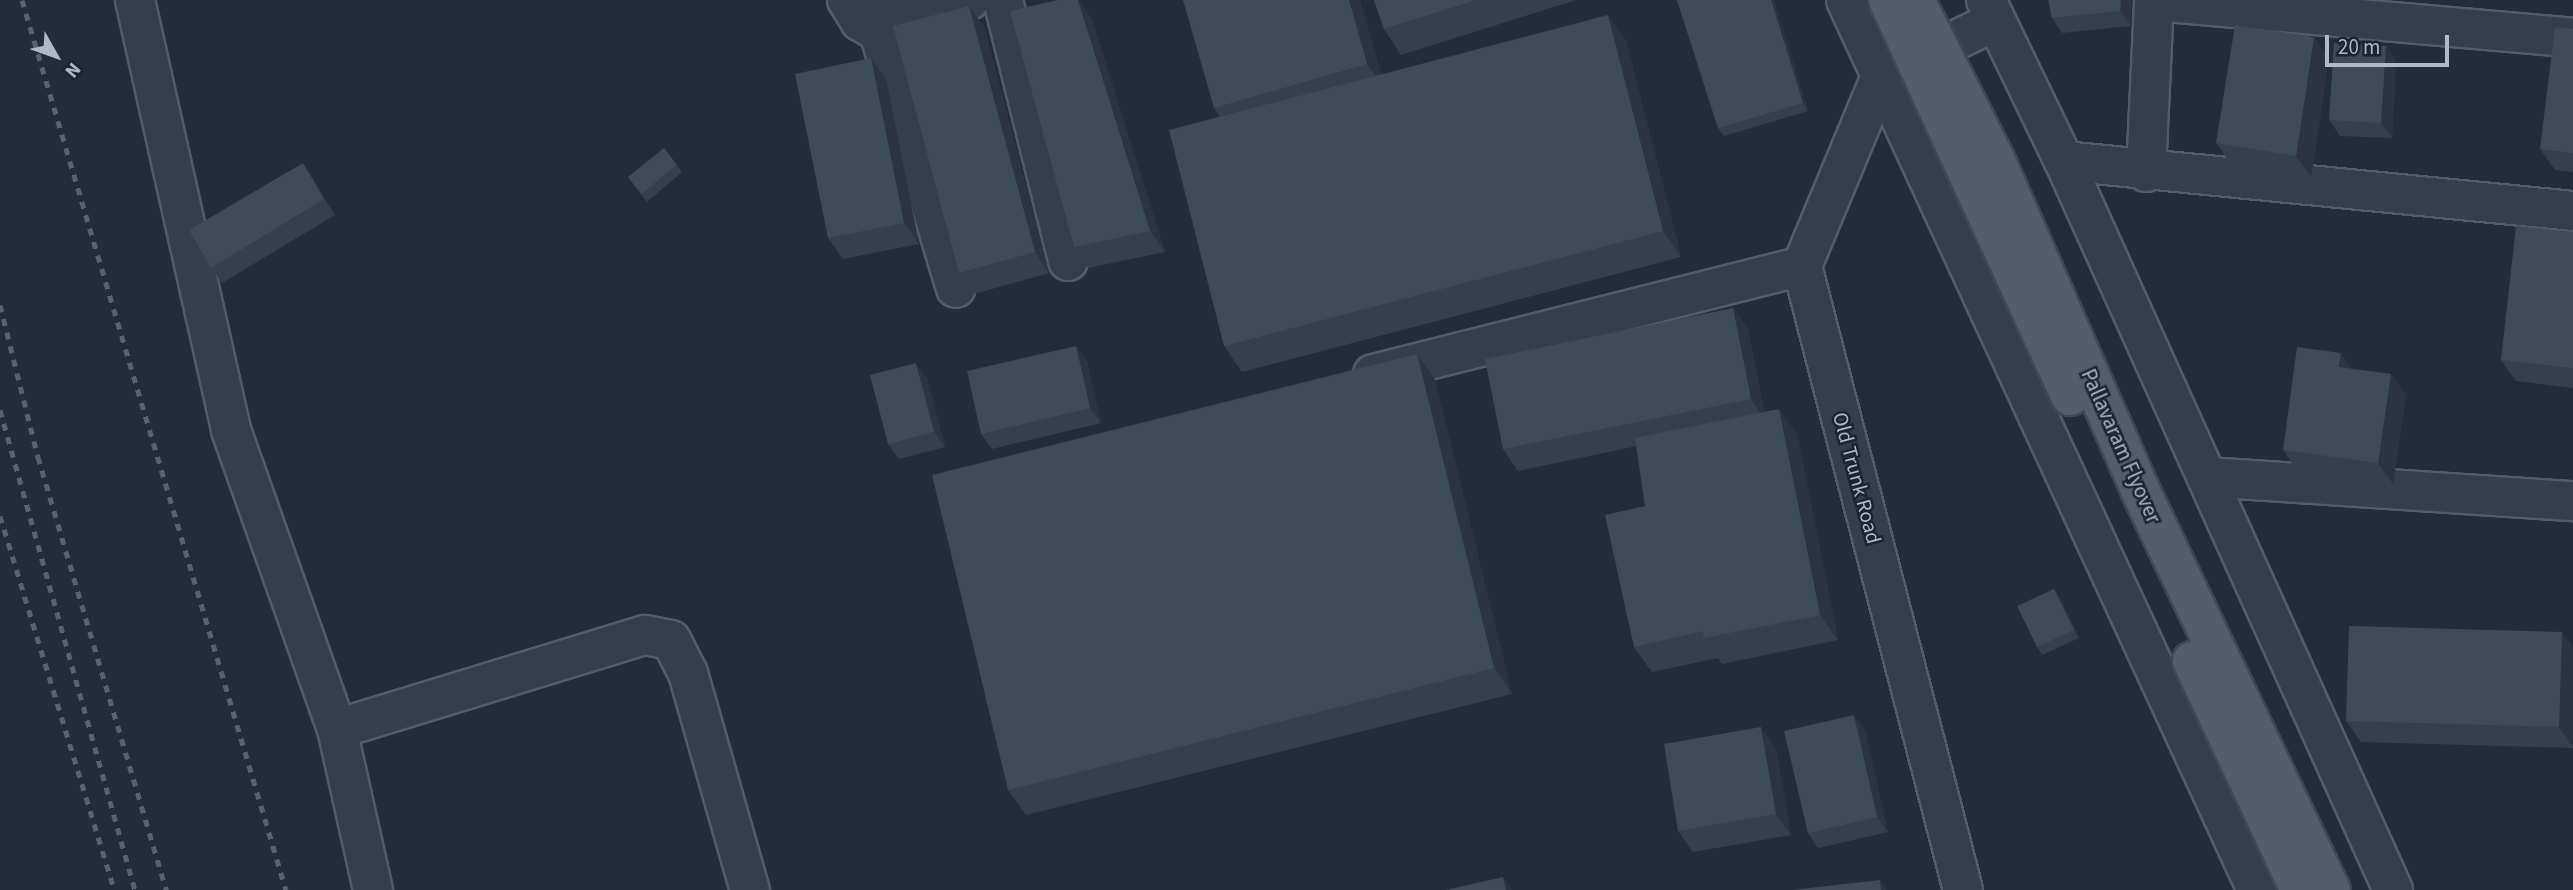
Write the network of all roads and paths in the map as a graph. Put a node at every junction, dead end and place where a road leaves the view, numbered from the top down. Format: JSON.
{"nodes":[{"id":1,"x":135,"y":0,"type":"edge"},
{"id":2,"x":847,"y":0,"type":"edge"},
{"id":3,"x":970,"y":0,"type":"edge"},
{"id":4,"x":1003,"y":0,"type":"edge"},
{"id":5,"x":1846,"y":0,"type":"edge"},
{"id":6,"x":1888,"y":0,"type":"edge"},
{"id":7,"x":1915,"y":0,"type":"edge"},
{"id":8,"x":2154,"y":0,"type":"edge"},
{"id":9,"x":1991,"y":11,"type":"edge"},
{"id":10,"x":878,"y":32,"type":"junction"},
{"id":11,"x":2573,"y":38,"type":"edge"},
{"id":12,"x":1881,"y":76,"type":"junction"},
{"id":13,"x":2064,"y":161,"type":"junction"},
{"id":14,"x":2146,"y":172,"type":"junction"},
{"id":15,"x":2573,"y":211,"type":"edge"},
{"id":16,"x":1068,"y":261,"type":"edge"},
{"id":17,"x":1802,"y":266,"type":"junction"},
{"id":18,"x":956,"y":288,"type":"edge"},
{"id":19,"x":1334,"y":384,"type":"edge"},
{"id":20,"x":2207,"y":477,"type":"junction"},
{"id":21,"x":2573,"y":501,"type":"edge"},
{"id":22,"x":337,"y":729,"type":"junction"},
{"id":23,"x":373,"y":890,"type":"edge"},
{"id":24,"x":750,"y":890,"type":"edge"},
{"id":25,"x":1963,"y":890,"type":"edge"},
{"id":26,"x":2257,"y":890,"type":"edge"},
{"id":27,"x":2300,"y":890,"type":"edge"},
{"id":28,"x":2331,"y":890,"type":"edge"},
{"id":29,"x":2393,"y":890,"type":"edge"}],
"edges":[{"from":1,"to":22,"type":"street"},
{"from":2,"to":10,"type":"street"},
{"from":3,"to":10,"type":"street"},
{"from":4,"to":16,"type":"street"},
{"from":5,"to":12,"type":"street"},
{"from":6,"to":27,"type":"main road","name":"Pallavaram Flyover","bridge":true},
{"from":7,"to":28,"type":"main road","name":"Pallavaram Flyover","bridge":true},
{"from":8,"to":11,"type":"street"},
{"from":8,"to":14,"type":"street"},
{"from":9,"to":12,"type":"street"},
{"from":9,"to":13,"type":"street"},
{"from":10,"to":18,"type":"street"},
{"from":12,"to":17,"type":"street"},
{"from":12,"to":26,"type":"street"},
{"from":13,"to":14,"type":"street"},
{"from":13,"to":20,"type":"street"},
{"from":14,"to":15,"type":"street"},
{"from":17,"to":19,"type":"street"},
{"from":17,"to":25,"type":"street","name":"Old Trunk Road"},
{"from":20,"to":21,"type":"street"},
{"from":20,"to":29,"type":"street"},
{"from":22,"to":23,"type":"street"},
{"from":22,"to":24,"type":"street"}]}
